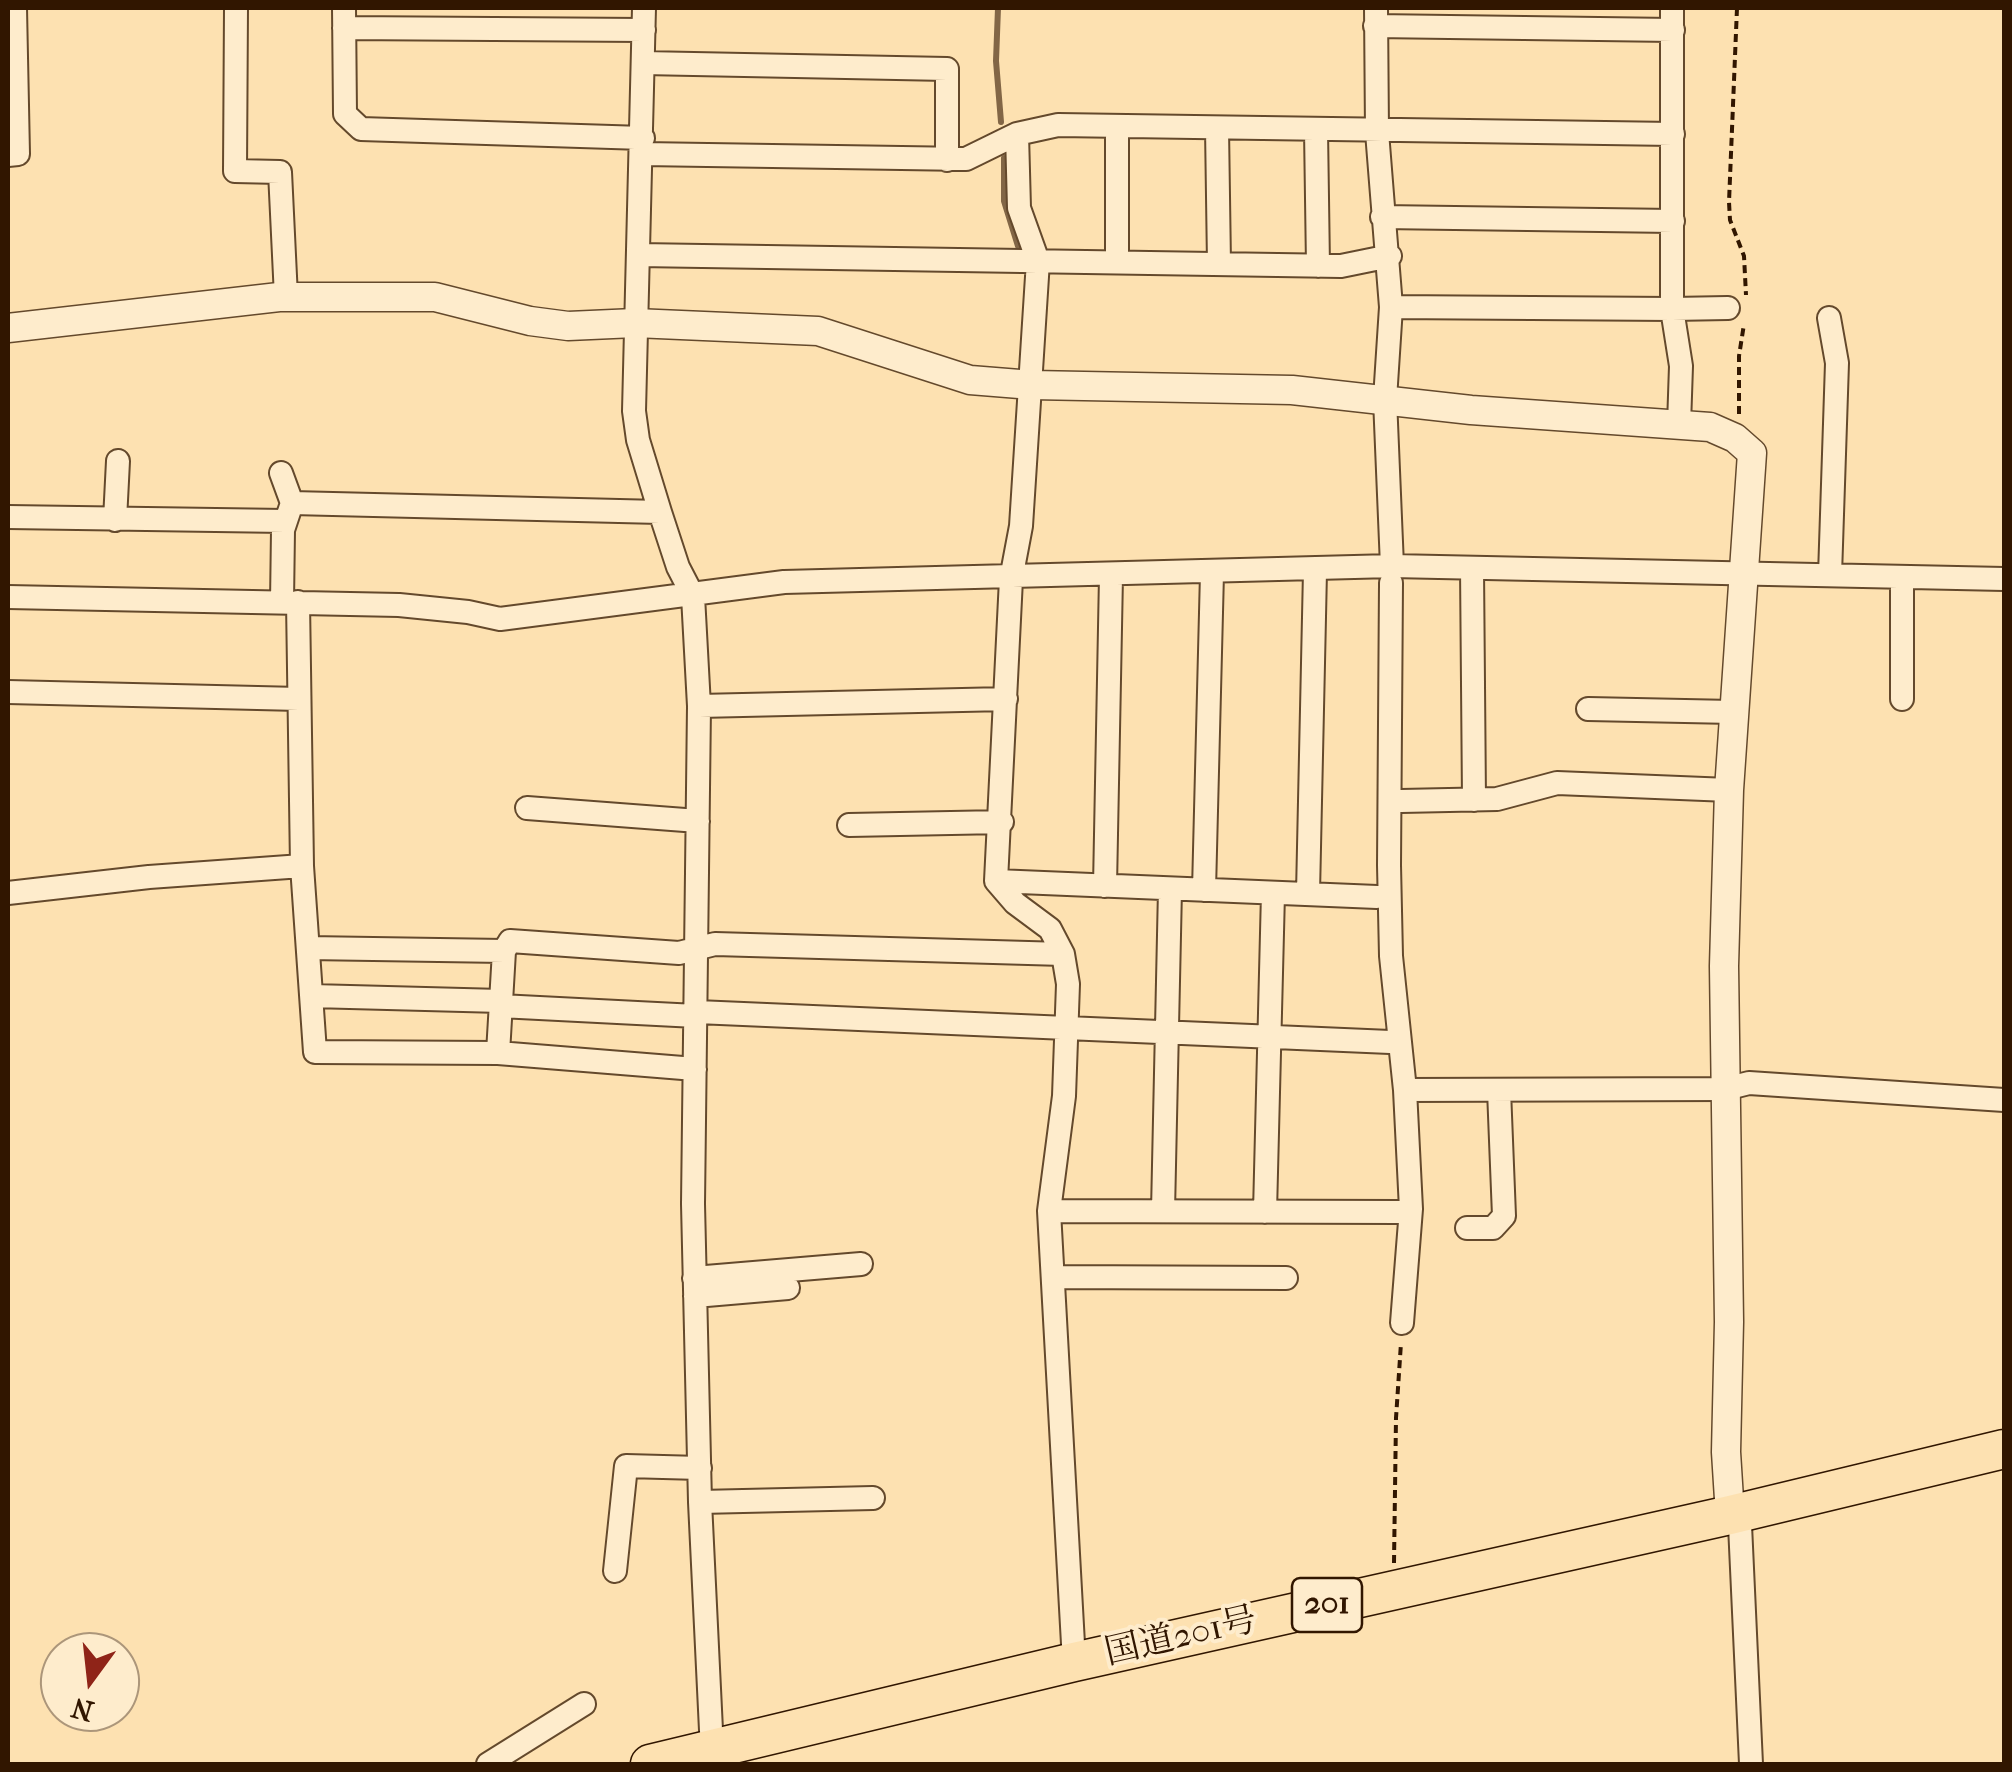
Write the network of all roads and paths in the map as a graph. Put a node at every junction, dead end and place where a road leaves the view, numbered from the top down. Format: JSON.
{"nodes":[{"id":1,"x":236,"y":8,"type":"edge"},
{"id":2,"x":1737,"y":8,"type":"edge"},
{"id":3,"x":13,"y":12,"type":"edge"},
{"id":4,"x":1375,"y":17,"type":"edge"},
{"id":5,"x":344,"y":18,"type":"edge"},
{"id":6,"x":1673,"y":18,"type":"edge"},
{"id":7,"x":644,"y":19,"type":"edge"},
{"id":8,"x":12,"y":56,"type":"edge"},
{"id":9,"x":643,"y":64,"type":"junction"},
{"id":10,"x":12,"y":106,"type":"edge"},
{"id":11,"x":1118,"y":126,"type":"junction"},
{"id":12,"x":1217,"y":128,"type":"junction"},
{"id":13,"x":1316,"y":130,"type":"junction"},
{"id":14,"x":1377,"y":132,"type":"junction"},
{"id":15,"x":1017,"y":134,"type":"junction"},
{"id":16,"x":1673,"y":134,"type":"junction"},
{"id":17,"x":642,"y":146,"type":"junction"},
{"id":18,"x":8,"y":155,"type":"edge"},
{"id":19,"x":947,"y":160,"type":"junction"},
{"id":20,"x":1382,"y":218,"type":"junction"},
{"id":21,"x":1674,"y":221,"type":"junction"},
{"id":22,"x":639,"y":254,"type":"junction"},
{"id":23,"x":1390,"y":256,"type":"junction"},
{"id":24,"x":1038,"y":262,"type":"junction"},
{"id":25,"x":1117,"y":262,"type":"junction"},
{"id":26,"x":1218,"y":264,"type":"junction"},
{"id":27,"x":1318,"y":266,"type":"junction"},
{"id":28,"x":286,"y":297,"type":"junction"},
{"id":29,"x":1391,"y":307,"type":"junction"},
{"id":30,"x":1728,"y":308,"type":"dead end"},
{"id":31,"x":1672,"y":309,"type":"junction"},
{"id":32,"x":1829,"y":318,"type":"dead end"},
{"id":33,"x":635,"y":323,"type":"junction"},
{"id":34,"x":8,"y":328,"type":"edge"},
{"id":35,"x":1032,"y":385,"type":"junction"},
{"id":36,"x":1385,"y":400,"type":"junction"},
{"id":37,"x":1679,"y":424,"type":"junction"},
{"id":38,"x":1735,"y":438,"type":"junction"},
{"id":39,"x":118,"y":461,"type":"dead end"},
{"id":40,"x":281,"y":473,"type":"dead end"},
{"id":41,"x":288,"y":512,"type":"junction"},
{"id":42,"x":660,"y":512,"type":"junction"},
{"id":43,"x":8,"y":518,"type":"edge"},
{"id":44,"x":116,"y":520,"type":"junction"},
{"id":45,"x":1472,"y":568,"type":"junction"},
{"id":46,"x":1314,"y":571,"type":"junction"},
{"id":47,"x":1212,"y":573,"type":"junction"},
{"id":48,"x":1392,"y":574,"type":"junction"},
{"id":49,"x":1742,"y":575,"type":"junction"},
{"id":50,"x":1830,"y":575,"type":"junction"},
{"id":51,"x":1110,"y":576,"type":"junction"},
{"id":52,"x":1902,"y":576,"type":"junction"},
{"id":53,"x":1010,"y":578,"type":"junction"},
{"id":54,"x":2004,"y":579,"type":"edge"},
{"id":55,"x":693,"y":596,"type":"junction"},
{"id":56,"x":8,"y":597,"type":"edge"},
{"id":57,"x":290,"y":602,"type":"junction"},
{"id":58,"x":8,"y":692,"type":"edge"},
{"id":59,"x":299,"y":698,"type":"junction"},
{"id":60,"x":1006,"y":699,"type":"junction"},
{"id":61,"x":1902,"y":699,"type":"dead end"},
{"id":62,"x":700,"y":706,"type":"junction"},
{"id":63,"x":1588,"y":708,"type":"dead end"},
{"id":64,"x":1734,"y":712,"type":"junction"},
{"id":65,"x":1729,"y":790,"type":"junction"},
{"id":66,"x":1401,"y":800,"type":"dead end"},
{"id":67,"x":1474,"y":800,"type":"junction"},
{"id":68,"x":527,"y":808,"type":"dead end"},
{"id":69,"x":698,"y":821,"type":"junction"},
{"id":70,"x":1002,"y":822,"type":"junction"},
{"id":71,"x":849,"y":825,"type":"dead end"},
{"id":72,"x":302,"y":866,"type":"junction"},
{"id":73,"x":996,"y":882,"type":"junction"},
{"id":74,"x":1104,"y":886,"type":"junction"},
{"id":75,"x":1170,"y":889,"type":"junction"},
{"id":76,"x":1204,"y":890,"type":"junction"},
{"id":77,"x":8,"y":893,"type":"edge"},
{"id":78,"x":1272,"y":893,"type":"junction"},
{"id":79,"x":1308,"y":893,"type":"junction"},
{"id":80,"x":1377,"y":897,"type":"dead end"},
{"id":81,"x":697,"y":946,"type":"junction"},
{"id":82,"x":308,"y":948,"type":"junction"},
{"id":83,"x":504,"y":951,"type":"junction"},
{"id":84,"x":1063,"y":954,"type":"junction"},
{"id":85,"x":312,"y":996,"type":"junction"},
{"id":86,"x":500,"y":1004,"type":"junction"},
{"id":87,"x":697,"y":1014,"type":"junction"},
{"id":88,"x":1068,"y":1027,"type":"junction"},
{"id":89,"x":1166,"y":1032,"type":"junction"},
{"id":90,"x":1268,"y":1038,"type":"junction"},
{"id":91,"x":1390,"y":1042,"type":"dead end"},
{"id":92,"x":498,"y":1053,"type":"junction"},
{"id":93,"x":695,"y":1069,"type":"junction"},
{"id":94,"x":1726,"y":1089,"type":"junction"},
{"id":95,"x":1405,"y":1090,"type":"junction"},
{"id":96,"x":1499,"y":1090,"type":"junction"},
{"id":97,"x":2004,"y":1100,"type":"edge"},
{"id":98,"x":1050,"y":1211,"type":"junction"},
{"id":99,"x":1163,"y":1211,"type":"junction"},
{"id":100,"x":1265,"y":1212,"type":"junction"},
{"id":101,"x":1399,"y":1212,"type":"dead end"},
{"id":102,"x":1467,"y":1228,"type":"dead end"},
{"id":103,"x":861,"y":1264,"type":"dead end"},
{"id":104,"x":1054,"y":1276,"type":"junction"},
{"id":105,"x":1286,"y":1278,"type":"dead end"},
{"id":106,"x":695,"y":1287,"type":"junction"},
{"id":107,"x":788,"y":1288,"type":"dead end"},
{"id":108,"x":1402,"y":1323,"type":"joint"},
{"id":109,"x":2004,"y":1449,"type":"edge"},
{"id":110,"x":700,"y":1468,"type":"junction"},
{"id":111,"x":872,"y":1498,"type":"dead end"},
{"id":112,"x":700,"y":1502,"type":"junction"},
{"id":113,"x":1730,"y":1516,"type":"junction"},
{"id":114,"x":615,"y":1571,"type":"dead end"},
{"id":115,"x":1393,"y":1591,"type":"junction"},
{"id":116,"x":1074,"y":1662,"type":"junction"},
{"id":117,"x":584,"y":1704,"type":"dead end"},
{"id":118,"x":712,"y":1751,"type":"junction"},
{"id":119,"x":488,"y":1764,"type":"edge"},
{"id":120,"x":650,"y":1764,"type":"edge"},
{"id":121,"x":1752,"y":1764,"type":"edge"}],
"edges":[{"from":1,"to":28,"type":"street"},
{"from":2,"to":38,"type":"path"},
{"from":3,"to":8,"type":"street"},
{"from":4,"to":6,"type":"street"},
{"from":4,"to":14,"type":"street"},
{"from":5,"to":7,"type":"street"},
{"from":5,"to":17,"type":"street"},
{"from":6,"to":16,"type":"street"},
{"from":7,"to":9,"type":"street"},
{"from":8,"to":10,"type":"street"},
{"from":9,"to":17,"type":"street"},
{"from":9,"to":19,"type":"street"},
{"from":10,"to":18,"type":"street"},
{"from":11,"to":12,"type":"street"},
{"from":11,"to":15,"type":"street"},
{"from":11,"to":25,"type":"street"},
{"from":12,"to":13,"type":"street"},
{"from":12,"to":26,"type":"street"},
{"from":13,"to":14,"type":"street"},
{"from":13,"to":27,"type":"street"},
{"from":14,"to":16,"type":"street"},
{"from":14,"to":20,"type":"street"},
{"from":15,"to":19,"type":"street"},
{"from":15,"to":24,"type":"street"},
{"from":16,"to":21,"type":"street"},
{"from":17,"to":19,"type":"street"},
{"from":17,"to":22,"type":"street"},
{"from":20,"to":21,"type":"street"},
{"from":20,"to":23,"type":"street"},
{"from":21,"to":31,"type":"street"},
{"from":22,"to":24,"type":"street"},
{"from":22,"to":33,"type":"street"},
{"from":23,"to":27,"type":"street"},
{"from":23,"to":29,"type":"street"},
{"from":24,"to":25,"type":"street"},
{"from":24,"to":35,"type":"street"},
{"from":25,"to":26,"type":"street"},
{"from":26,"to":27,"type":"street"},
{"from":28,"to":33,"type":"street"},
{"from":28,"to":34,"type":"street"},
{"from":29,"to":31,"type":"street"},
{"from":29,"to":36,"type":"street"},
{"from":30,"to":31,"type":"street"},
{"from":31,"to":37,"type":"street"},
{"from":32,"to":50,"type":"street"},
{"from":33,"to":35,"type":"street"},
{"from":33,"to":42,"type":"street"},
{"from":35,"to":36,"type":"street"},
{"from":35,"to":53,"type":"street"},
{"from":36,"to":37,"type":"street"},
{"from":36,"to":48,"type":"street"},
{"from":37,"to":38,"type":"street"},
{"from":38,"to":49,"type":"street"},
{"from":39,"to":44,"type":"street"},
{"from":40,"to":41,"type":"street"},
{"from":41,"to":42,"type":"street"},
{"from":41,"to":44,"type":"street"},
{"from":41,"to":57,"type":"street"},
{"from":42,"to":55,"type":"street"},
{"from":43,"to":44,"type":"street"},
{"from":45,"to":48,"type":"street"},
{"from":45,"to":49,"type":"street"},
{"from":45,"to":67,"type":"street"},
{"from":46,"to":47,"type":"street"},
{"from":46,"to":48,"type":"street"},
{"from":46,"to":79,"type":"street"},
{"from":47,"to":51,"type":"street"},
{"from":47,"to":76,"type":"street"},
{"from":48,"to":95,"type":"street"},
{"from":49,"to":50,"type":"street"},
{"from":49,"to":64,"type":"street"},
{"from":50,"to":52,"type":"street"},
{"from":51,"to":53,"type":"street"},
{"from":51,"to":74,"type":"street"},
{"from":52,"to":54,"type":"street"},
{"from":52,"to":61,"type":"street"},
{"from":53,"to":55,"type":"street"},
{"from":53,"to":60,"type":"street"},
{"from":55,"to":57,"type":"street"},
{"from":55,"to":62,"type":"street"},
{"from":56,"to":57,"type":"street"},
{"from":57,"to":59,"type":"street"},
{"from":58,"to":59,"type":"street"},
{"from":59,"to":72,"type":"street"},
{"from":60,"to":62,"type":"street"},
{"from":60,"to":70,"type":"street"},
{"from":62,"to":69,"type":"street"},
{"from":63,"to":64,"type":"street"},
{"from":64,"to":65,"type":"street"},
{"from":65,"to":67,"type":"street"},
{"from":65,"to":94,"type":"street"},
{"from":66,"to":67,"type":"street"},
{"from":68,"to":69,"type":"street"},
{"from":69,"to":81,"type":"street"},
{"from":70,"to":71,"type":"street"},
{"from":70,"to":73,"type":"street"},
{"from":72,"to":77,"type":"street"},
{"from":72,"to":82,"type":"street"},
{"from":73,"to":74,"type":"street"},
{"from":73,"to":84,"type":"street"},
{"from":74,"to":75,"type":"street"},
{"from":75,"to":76,"type":"street"},
{"from":75,"to":89,"type":"street"},
{"from":76,"to":78,"type":"street"},
{"from":78,"to":79,"type":"street"},
{"from":78,"to":90,"type":"street"},
{"from":79,"to":80,"type":"street"},
{"from":81,"to":83,"type":"street"},
{"from":81,"to":84,"type":"street"},
{"from":81,"to":87,"type":"street"},
{"from":82,"to":83,"type":"street"},
{"from":82,"to":85,"type":"street"},
{"from":83,"to":86,"type":"street"},
{"from":84,"to":88,"type":"street"},
{"from":85,"to":86,"type":"street"},
{"from":85,"to":92,"type":"street"},
{"from":86,"to":87,"type":"street"},
{"from":86,"to":92,"type":"street"},
{"from":87,"to":88,"type":"street"},
{"from":87,"to":93,"type":"street"},
{"from":88,"to":89,"type":"street"},
{"from":88,"to":98,"type":"street"},
{"from":89,"to":90,"type":"street"},
{"from":89,"to":99,"type":"street"},
{"from":90,"to":91,"type":"street"},
{"from":90,"to":100,"type":"street"},
{"from":92,"to":93,"type":"street"},
{"from":93,"to":106,"type":"street"},
{"from":94,"to":96,"type":"street"},
{"from":94,"to":97,"type":"street"},
{"from":94,"to":113,"type":"street"},
{"from":95,"to":96,"type":"street"},
{"from":95,"to":108,"type":"street"},
{"from":96,"to":102,"type":"street"},
{"from":98,"to":99,"type":"street"},
{"from":98,"to":104,"type":"street"},
{"from":99,"to":100,"type":"street"},
{"from":100,"to":101,"type":"street"},
{"from":103,"to":106,"type":"street"},
{"from":104,"to":105,"type":"street"},
{"from":104,"to":116,"type":"street"},
{"from":106,"to":107,"type":"street"},
{"from":106,"to":110,"type":"street"},
{"from":108,"to":115,"type":"path"},
{"from":109,"to":113,"type":"highway","name":"国道201号","number":"201"},
{"from":110,"to":112,"type":"street"},
{"from":110,"to":114,"type":"street"},
{"from":111,"to":112,"type":"street"},
{"from":112,"to":118,"type":"street"},
{"from":113,"to":115,"type":"highway","name":"国道201号","number":"201"},
{"from":113,"to":121,"type":"street"},
{"from":115,"to":116,"type":"highway","name":"国道201号","number":"201"},
{"from":116,"to":118,"type":"highway","name":"国道201号","number":"201"},
{"from":117,"to":119,"type":"street"},
{"from":118,"to":120,"type":"highway","name":"国道201号","number":"201"}]}
